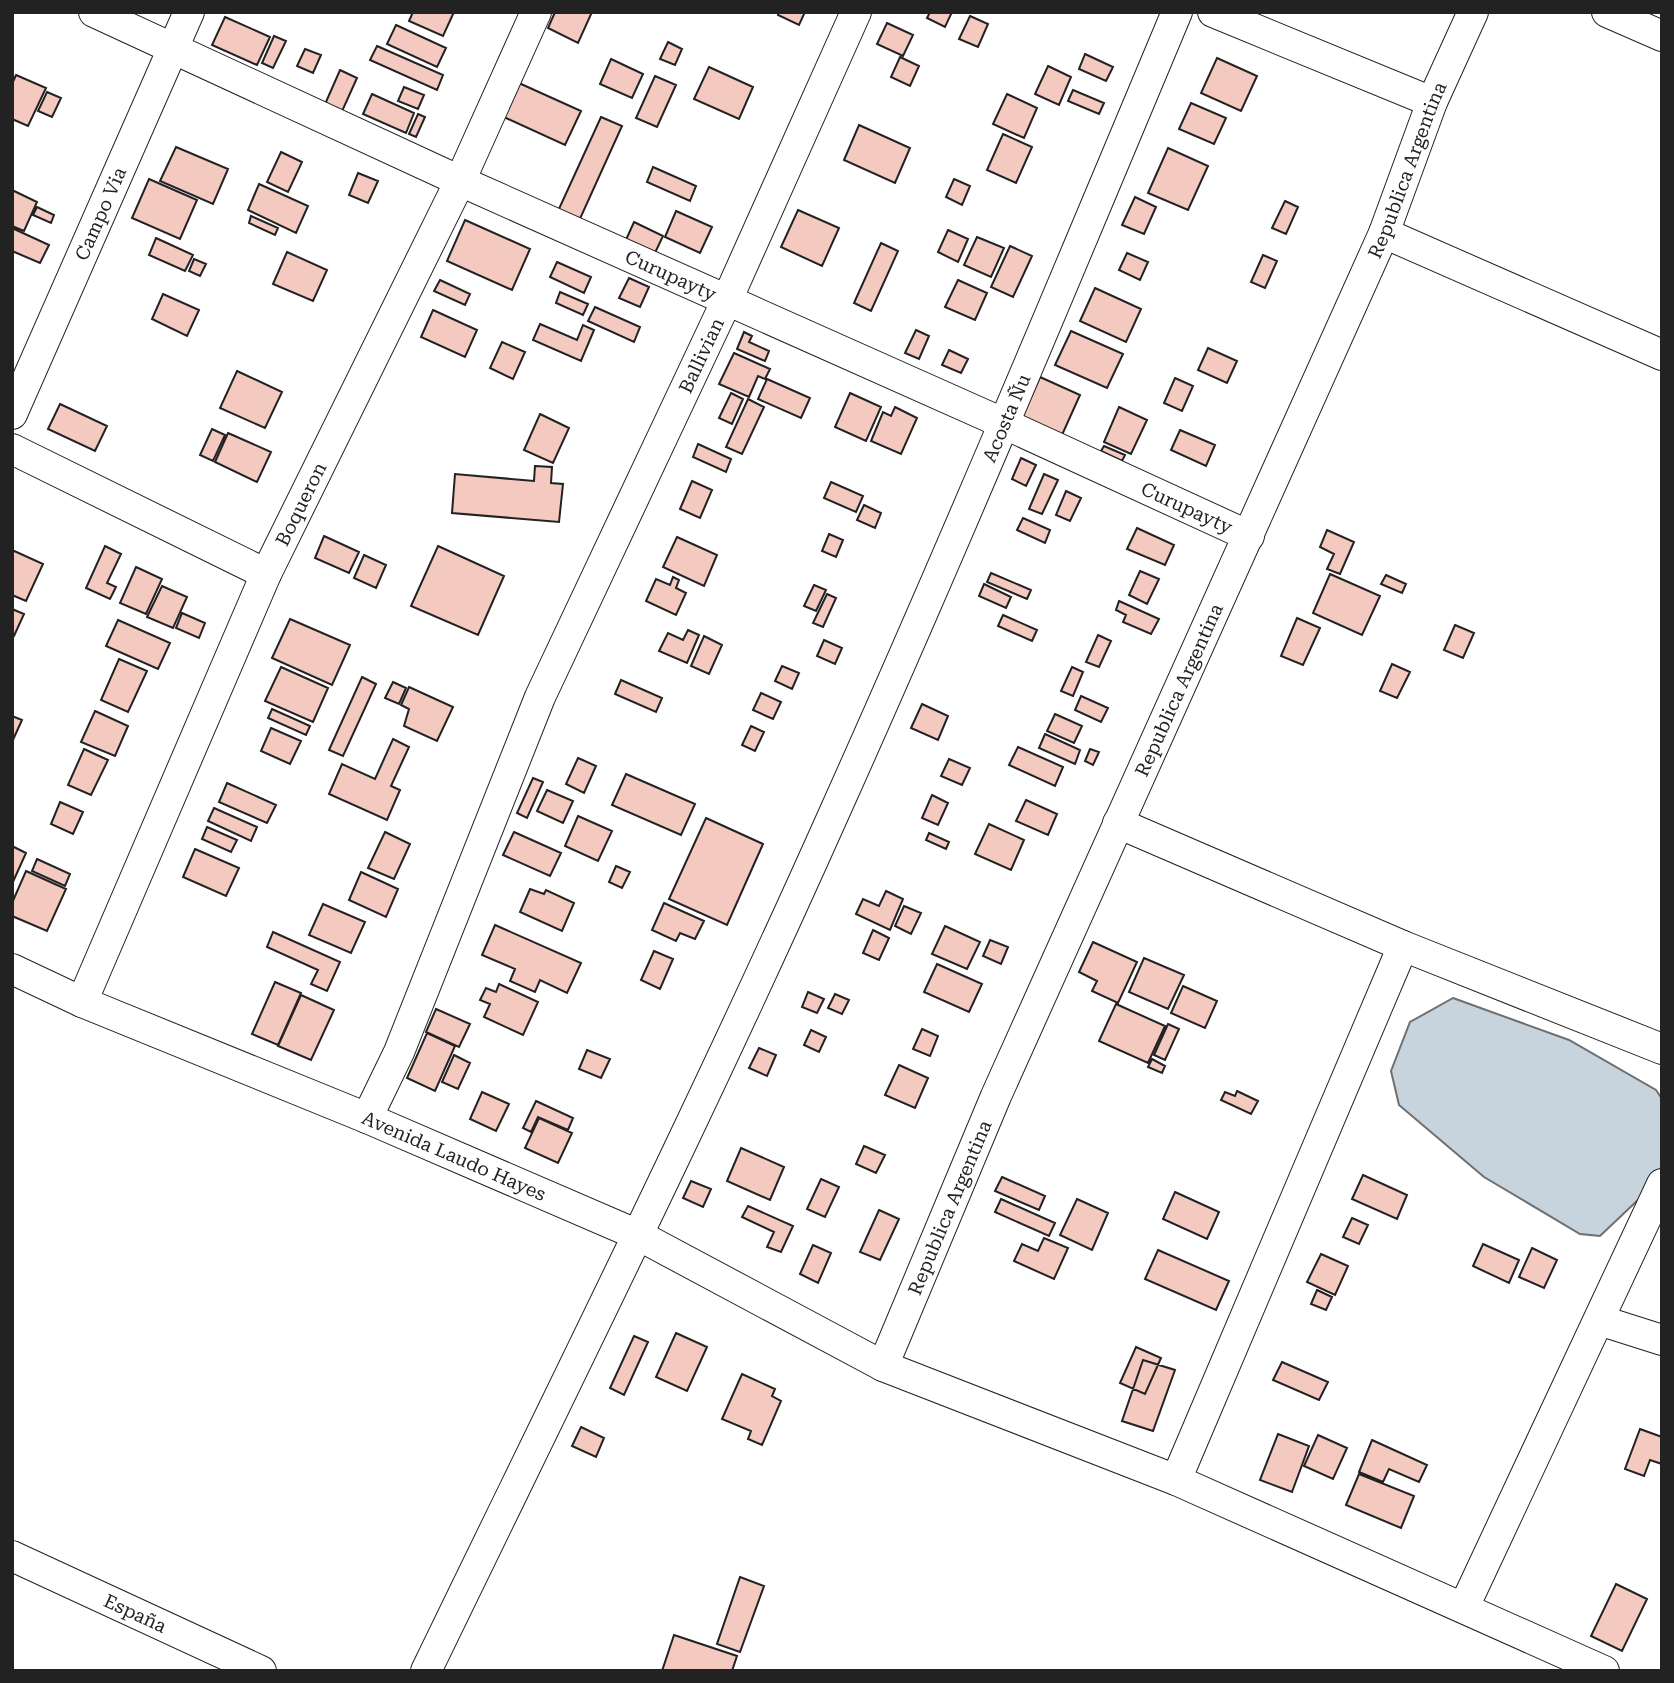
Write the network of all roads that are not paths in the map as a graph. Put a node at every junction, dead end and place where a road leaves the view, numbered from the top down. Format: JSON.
{"nodes":[{"id":1,"x":94,"y":12,"type":"edge"},
{"id":2,"x":189,"y":12,"type":"edge"},
{"id":3,"x":536,"y":12,"type":"edge"},
{"id":4,"x":856,"y":12,"type":"edge"},
{"id":5,"x":1177,"y":12,"type":"edge"},
{"id":6,"x":1213,"y":12,"type":"edge"},
{"id":7,"x":1473,"y":12,"type":"edge"},
{"id":8,"x":1606,"y":12,"type":"edge"},
{"id":9,"x":1662,"y":36,"type":"edge"},
{"id":10,"x":174,"y":48,"type":"junction"},
{"id":11,"x":1432,"y":102,"type":"junction"},
{"id":12,"x":460,"y":181,"type":"junction"},
{"id":13,"x":1384,"y":233,"type":"junction"},
{"id":14,"x":727,"y":300,"type":"junction"},
{"id":15,"x":1662,"y":355,"type":"edge"},
{"id":16,"x":12,"y":414,"type":"edge"},
{"id":17,"x":1005,"y":424,"type":"junction"},
{"id":18,"x":12,"y":449,"type":"edge"},
{"id":19,"x":1249,"y":536,"type":"junction"},
{"id":20,"x":266,"y":574,"type":"junction"},
{"id":21,"x":1118,"y":823,"type":"junction"},
{"id":22,"x":1403,"y":946,"type":"junction"},
{"id":23,"x":12,"y":969,"type":"edge"},
{"id":24,"x":82,"y":1002,"type":"junction"},
{"id":25,"x":1662,"y":1049,"type":"edge"},
{"id":26,"x":367,"y":1118,"type":"junction"},
{"id":27,"x":1662,"y":1184,"type":"edge"},
{"id":28,"x":638,"y":1235,"type":"junction"},
{"id":29,"x":1599,"y":1320,"type":"junction"},
{"id":30,"x":1662,"y":1340,"type":"edge"},
{"id":31,"x":883,"y":1366,"type":"junction"},
{"id":32,"x":1176,"y":1480,"type":"junction"},
{"id":33,"x":12,"y":1556,"type":"edge"},
{"id":34,"x":1464,"y":1607,"type":"junction"},
{"id":35,"x":261,"y":1671,"type":"edge"},
{"id":36,"x":426,"y":1671,"type":"edge"},
{"id":37,"x":1604,"y":1671,"type":"edge"}],
"edges":[{"from":1,"to":10,"type":"street","name":"Curupayty"},
{"from":2,"to":10,"type":"street","name":"Campo Via"},
{"from":3,"to":12,"type":"street","name":"Boqueron"},
{"from":4,"to":14,"type":"street","name":"Ballivian"},
{"from":5,"to":17,"type":"street","name":"Acosta Ñu"},
{"from":6,"to":11,"type":"street"},
{"from":7,"to":11,"type":"street","name":"Republica Argentina"},
{"from":8,"to":9,"type":"street"},
{"from":10,"to":12,"type":"street","name":"Curupayty"},
{"from":10,"to":16,"type":"street","name":"Campo Via"},
{"from":11,"to":13,"type":"street","name":"Republica Argentina"},
{"from":12,"to":14,"type":"street","name":"Curupayty"},
{"from":12,"to":20,"type":"street","name":"Boqueron"},
{"from":13,"to":15,"type":"street"},
{"from":13,"to":19,"type":"street","name":"Republica Argentina"},
{"from":14,"to":17,"type":"street","name":"Curupayty"},
{"from":14,"to":26,"type":"street","name":"Ballivian"},
{"from":17,"to":19,"type":"street","name":"Curupayty"},
{"from":17,"to":28,"type":"street","name":"Acosta Ñu"},
{"from":18,"to":20,"type":"street"},
{"from":19,"to":21,"type":"street","name":"Republica Argentina"},
{"from":20,"to":24,"type":"street","name":"Boqueron"},
{"from":21,"to":22,"type":"street"},
{"from":21,"to":31,"type":"street","name":"Republica Argentina"},
{"from":22,"to":25,"type":"street"},
{"from":22,"to":32,"type":"street"},
{"from":23,"to":24,"type":"street","name":"Avenida Laudo Hayes"},
{"from":24,"to":26,"type":"street","name":"Avenida Laudo Hayes"},
{"from":26,"to":28,"type":"street","name":"Avenida Laudo Hayes"},
{"from":27,"to":29,"type":"street"},
{"from":28,"to":31,"type":"street","name":"Avenida Laudo Hayes"},
{"from":28,"to":36,"type":"street","name":"Acosta Ñu"},
{"from":29,"to":30,"type":"street"},
{"from":29,"to":34,"type":"street"},
{"from":31,"to":32,"type":"street","name":"Avenida Laudo Hayes"},
{"from":32,"to":34,"type":"street","name":"Avenida Laudo Hayes"},
{"from":33,"to":35,"type":"street","name":"España"},
{"from":34,"to":37,"type":"street","name":"Avenida Laudo Hayes"}]}
